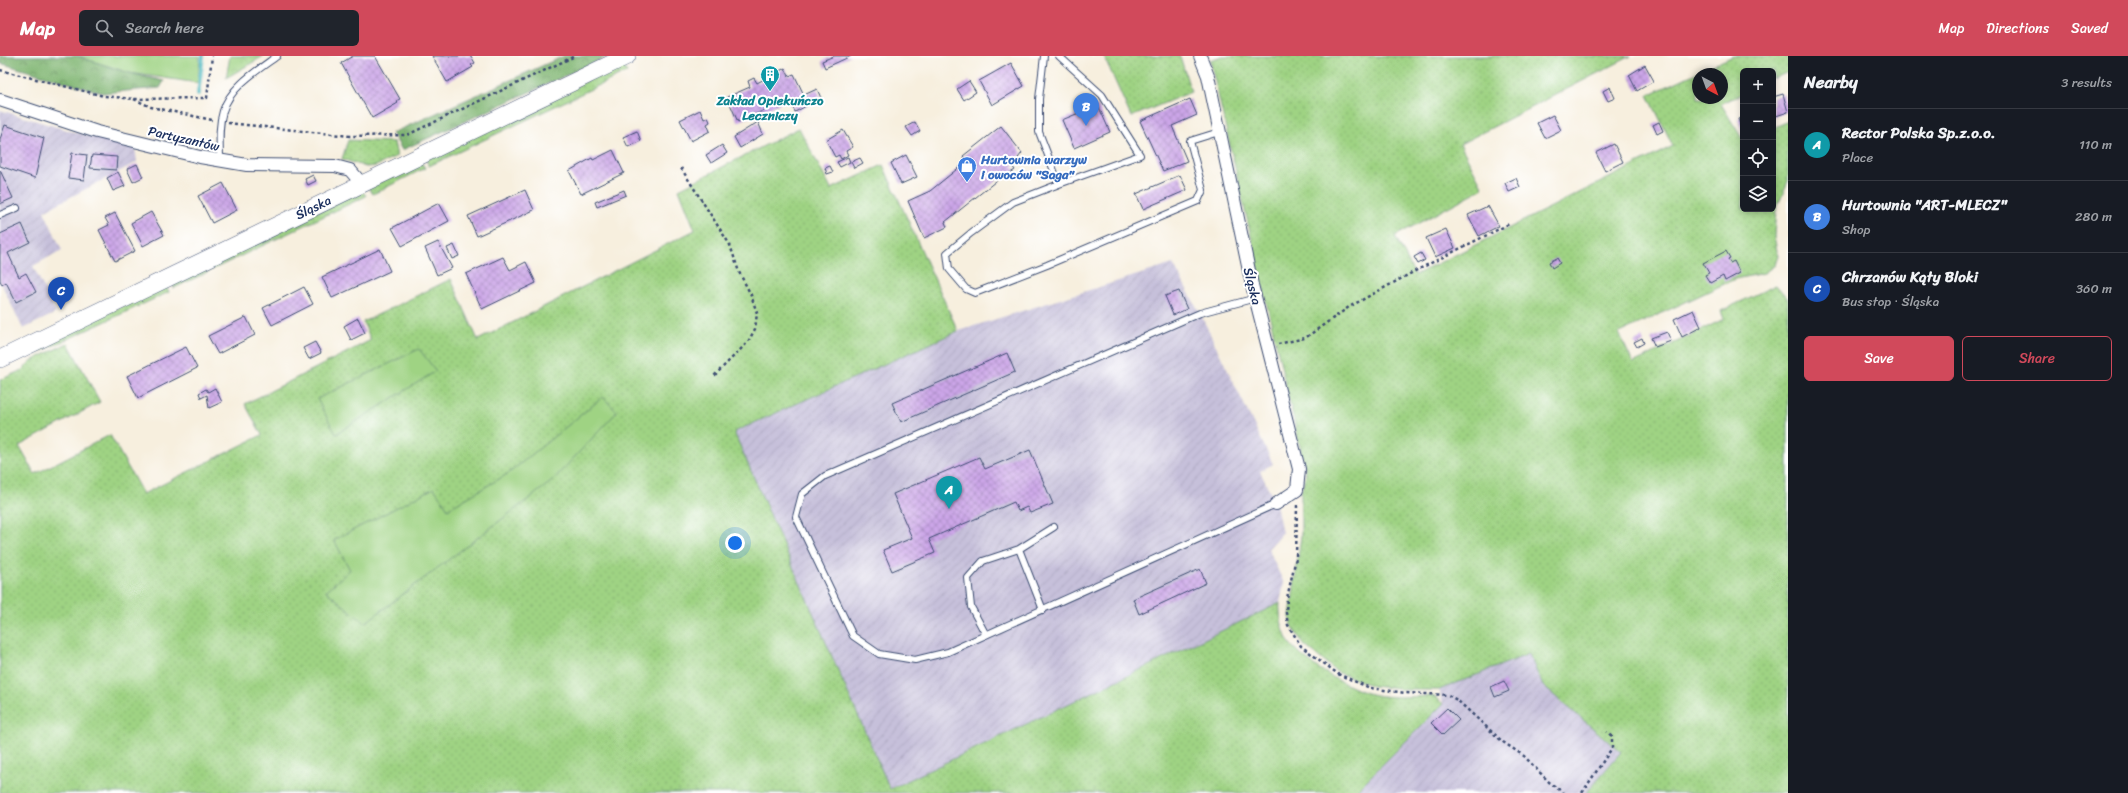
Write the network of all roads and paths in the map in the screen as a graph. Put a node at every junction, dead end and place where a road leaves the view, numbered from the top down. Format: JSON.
{"nodes":[{"id":1,"x":212,"y":56,"type":"edge"},
{"id":2,"x":277,"y":56,"type":"edge"},
{"id":3,"x":575,"y":56,"type":"edge"},
{"id":4,"x":1044,"y":56,"type":"edge"},
{"id":5,"x":1059,"y":56,"type":"edge"},
{"id":6,"x":1200,"y":56,"type":"edge"},
{"id":7,"x":624,"y":57,"type":"edge"},
{"id":8,"x":0,"y":70,"type":"edge"},
{"id":9,"x":0,"y":100,"type":"edge"},
{"id":10,"x":134,"y":100,"type":"junction"},
{"id":11,"x":221,"y":121,"type":"junction"},
{"id":12,"x":1219,"y":132,"type":"junction"},
{"id":13,"x":220,"y":160,"type":"junction"},
{"id":14,"x":682,"y":168,"type":"dead end"},
{"id":15,"x":362,"y":184,"type":"junction"},
{"id":16,"x":1059,"y":184,"type":"junction"},
{"id":17,"x":17,"y":208,"type":"dead end"},
{"id":18,"x":0,"y":215,"type":"edge"},
{"id":19,"x":1509,"y":224,"type":"dead end"},
{"id":20,"x":1256,"y":298,"type":"junction"},
{"id":21,"x":1269,"y":346,"type":"junction"},
{"id":22,"x":0,"y":359,"type":"edge"},
{"id":23,"x":713,"y":377,"type":"dead end"},
{"id":24,"x":1296,"y":490,"type":"junction"},
{"id":25,"x":1276,"y":504,"type":"joint"},
{"id":26,"x":1054,"y":527,"type":"dead end"},
{"id":27,"x":1019,"y":549,"type":"junction"},
{"id":28,"x":1043,"y":610,"type":"junction"},
{"id":29,"x":986,"y":635,"type":"junction"},
{"id":30,"x":1607,"y":732,"type":"dead end"},
{"id":31,"x":1564,"y":793,"type":"edge"},
{"id":32,"x":1582,"y":793,"type":"edge"}],
"edges":[{"from":1,"to":10,"type":"path"},
{"from":2,"to":11,"type":"lane"},
{"from":3,"to":11,"type":"path"},
{"from":4,"to":16,"type":"lane"},
{"from":5,"to":16,"type":"lane"},
{"from":6,"to":12,"type":"street","name":"Śląska"},
{"from":7,"to":15,"type":"main road","name":"Śląska"},
{"from":8,"to":10,"type":"path"},
{"from":9,"to":13,"type":"street","name":"Partyzantów"},
{"from":10,"to":11,"type":"path"},
{"from":11,"to":13,"type":"lane"},
{"from":12,"to":16,"type":"lane"},
{"from":12,"to":20,"type":"street","name":"Śląska"},
{"from":13,"to":15,"type":"street","name":"Partyzantów"},
{"from":14,"to":23,"type":"path"},
{"from":15,"to":22,"type":"main road","name":"Śląska"},
{"from":17,"to":18,"type":"lane"},
{"from":19,"to":21,"type":"path"},
{"from":20,"to":21,"type":"street","name":"Śląska"},
{"from":20,"to":29,"type":"lane"},
{"from":21,"to":24,"type":"street","name":"Śląska"},
{"from":24,"to":25,"type":"street"},
{"from":24,"to":31,"type":"path"},
{"from":25,"to":28,"type":"lane"},
{"from":26,"to":27,"type":"lane"},
{"from":27,"to":28,"type":"lane"},
{"from":27,"to":29,"type":"lane"},
{"from":28,"to":29,"type":"lane"},
{"from":30,"to":32,"type":"path"}]}
